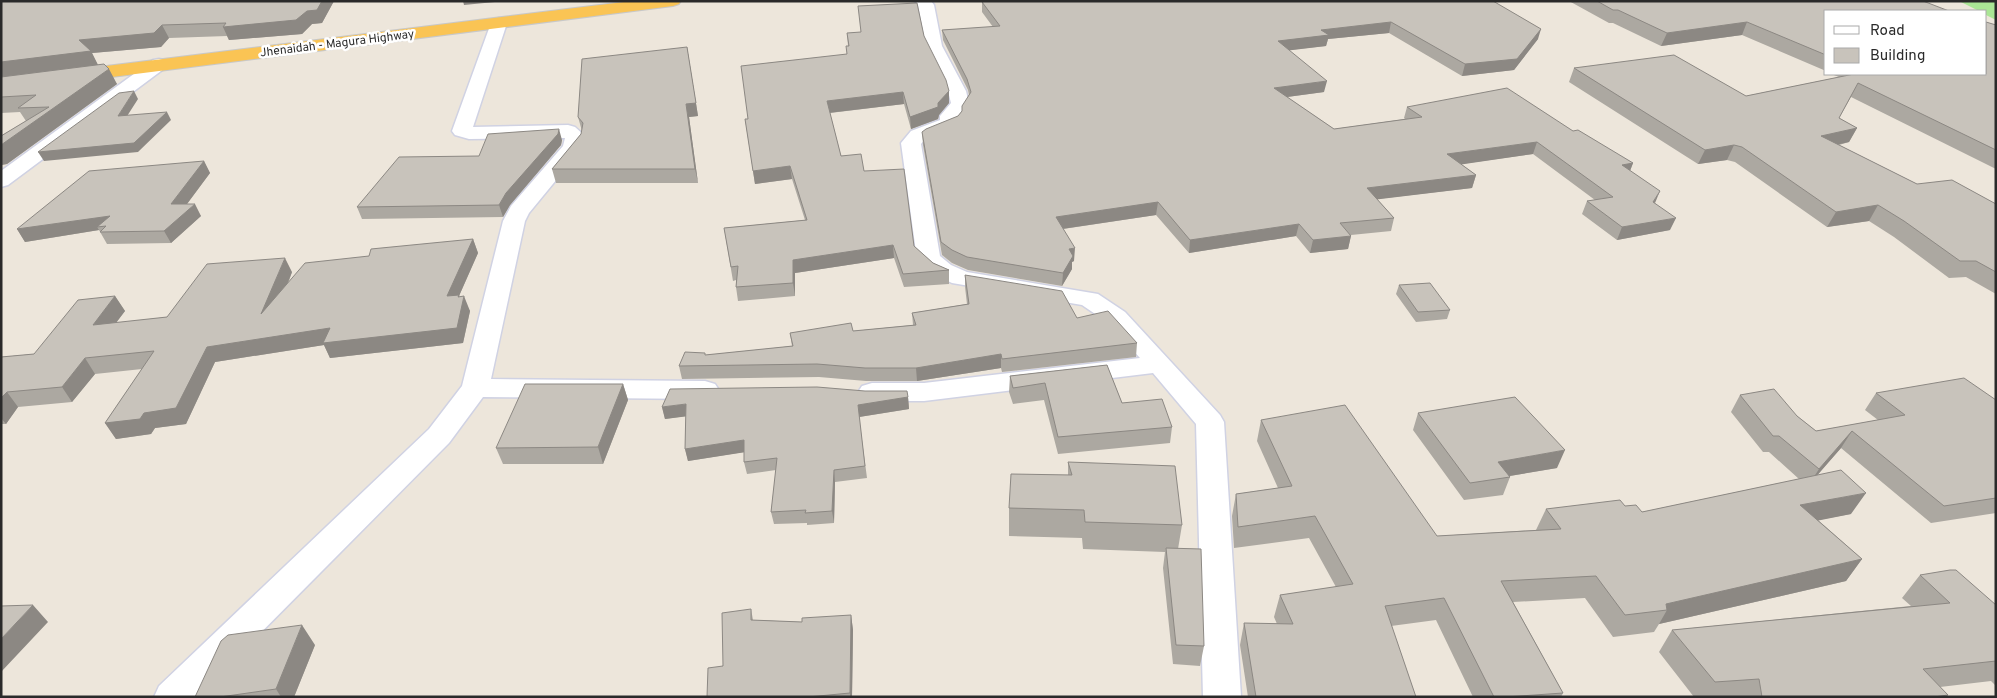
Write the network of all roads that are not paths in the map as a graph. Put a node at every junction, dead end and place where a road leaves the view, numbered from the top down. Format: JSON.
{"nodes":[{"id":1,"x":673,"y":1,"type":"edge"},
{"id":2,"x":923,"y":1,"type":"edge"},
{"id":3,"x":499,"y":23,"type":"junction"},
{"id":4,"x":159,"y":64,"type":"junction"},
{"id":5,"x":1,"y":85,"type":"edge"},
{"id":6,"x":1,"y":181,"type":"edge"},
{"id":7,"x":1159,"y":364,"type":"junction"},
{"id":8,"x":475,"y":388,"type":"junction"},
{"id":9,"x":730,"y":390,"type":"edge"},
{"id":10,"x":848,"y":390,"type":"edge"},
{"id":11,"x":172,"y":697,"type":"edge"},
{"id":12,"x":1222,"y":697,"type":"edge"}],
"edges":[{"from":1,"to":3,"type":"highway","name":"Jhenaidah - Magura Highway"},
{"from":2,"to":7,"type":"street"},
{"from":3,"to":4,"type":"highway","name":"Jhenaidah - Magura Highway"},
{"from":3,"to":8,"type":"street"},
{"from":4,"to":5,"type":"highway","name":"Jhenaidah - Magura Highway"},
{"from":4,"to":6,"type":"street"},
{"from":7,"to":10,"type":"street"},
{"from":7,"to":12,"type":"street"},
{"from":8,"to":9,"type":"street"},
{"from":8,"to":11,"type":"street"}]}
